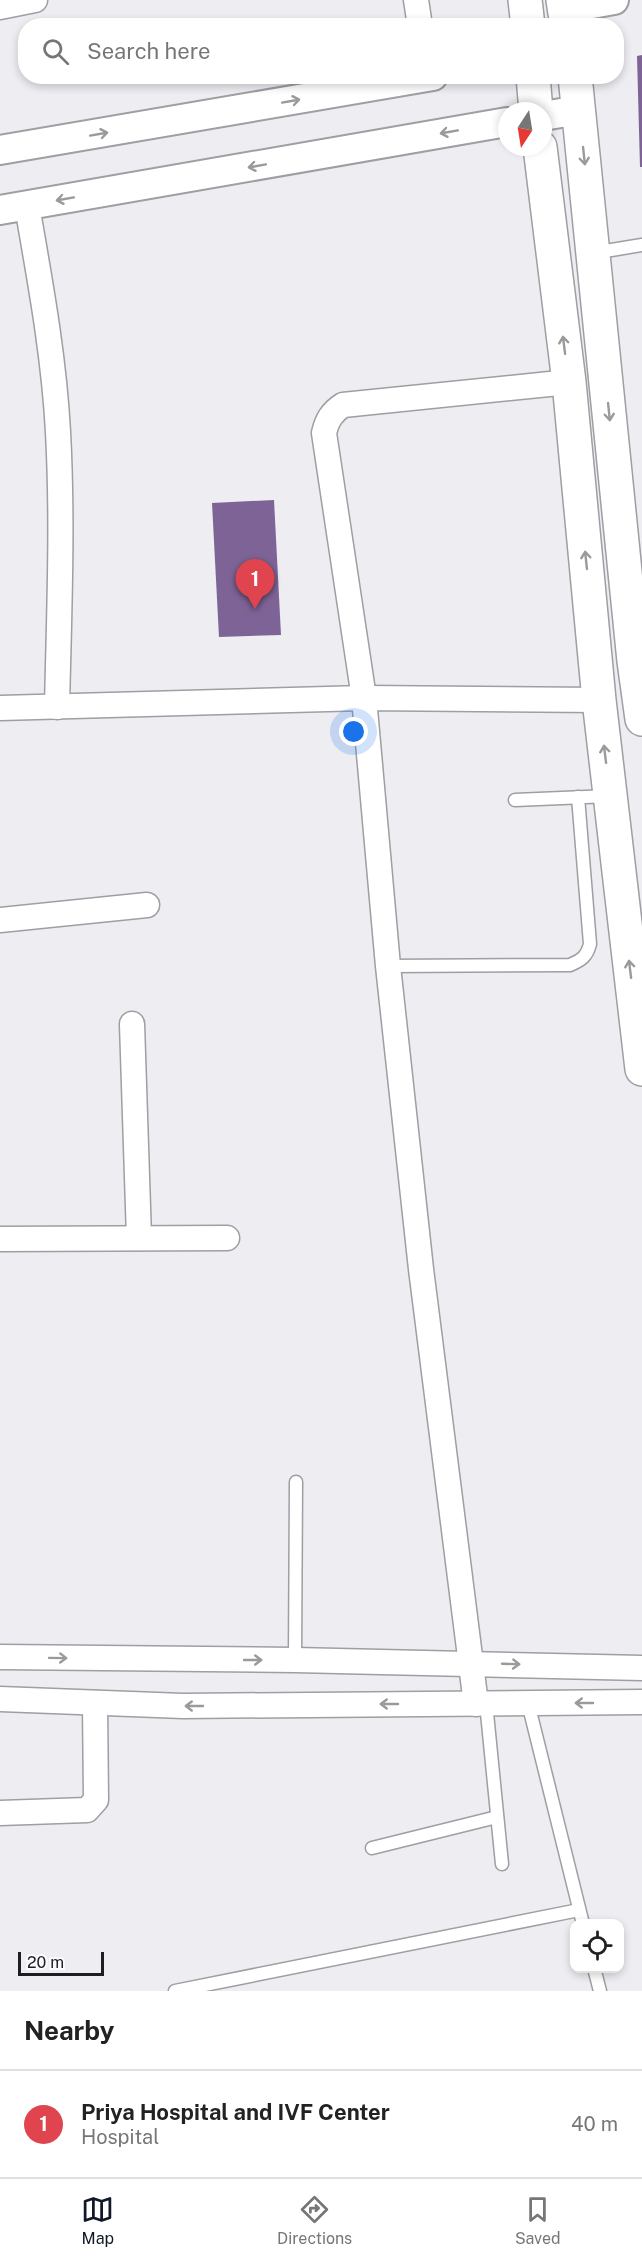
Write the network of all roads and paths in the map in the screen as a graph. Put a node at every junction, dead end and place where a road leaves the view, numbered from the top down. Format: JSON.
{"nodes":[{"id":1,"x":35,"y":0,"type":"edge"},
{"id":2,"x":416,"y":0,"type":"edge"},
{"id":3,"x":525,"y":0,"type":"edge"},
{"id":4,"x":614,"y":0,"type":"edge"},
{"id":5,"x":0,"y":7,"type":"edge"},
{"id":6,"x":565,"y":11,"type":"edge"},
{"id":7,"x":419,"y":18,"type":"edge"},
{"id":8,"x":527,"y":18,"type":"edge"},
{"id":9,"x":389,"y":84,"type":"edge"},
{"id":10,"x":534,"y":84,"type":"edge"},
{"id":11,"x":576,"y":84,"type":"edge"},
{"id":12,"x":535,"y":102,"type":"edge"},
{"id":13,"x":579,"y":110,"type":"junction"},
{"id":14,"x":552,"y":114,"type":"edge"},
{"id":15,"x":498,"y":124,"type":"edge"},
{"id":16,"x":0,"y":150,"type":"edge"},
{"id":17,"x":541,"y":156,"type":"edge"},
{"id":18,"x":14,"y":208,"type":"edge"},
{"id":19,"x":642,"y":244,"type":"edge"},
{"id":20,"x":594,"y":253,"type":"junction"},
{"id":21,"x":569,"y":382,"type":"junction"},
{"id":22,"x":638,"y":661,"type":"edge"},
{"id":23,"x":364,"y":698,"type":"junction"},
{"id":24,"x":598,"y":700,"type":"junction"},
{"id":25,"x":57,"y":707,"type":"junction"},
{"id":26,"x":0,"y":708,"type":"edge"},
{"id":27,"x":642,"y":719,"type":"edge"},
{"id":28,"x":594,"y":796,"type":"junction"},
{"id":29,"x":515,"y":800,"type":"dead end"},
{"id":30,"x":147,"y":905,"type":"dead end"},
{"id":31,"x":0,"y":920,"type":"edge"},
{"id":32,"x":388,"y":966,"type":"junction"},
{"id":33,"x":132,"y":1023,"type":"dead end"},
{"id":34,"x":642,"y":1069,"type":"edge"},
{"id":35,"x":139,"y":1238,"type":"junction"},
{"id":36,"x":227,"y":1238,"type":"dead end"},
{"id":37,"x":0,"y":1239,"type":"edge"},
{"id":38,"x":296,"y":1482,"type":"dead end"},
{"id":39,"x":0,"y":1657,"type":"edge"},
{"id":40,"x":295,"y":1660,"type":"junction"},
{"id":41,"x":471,"y":1663,"type":"junction"},
{"id":42,"x":642,"y":1668,"type":"edge"},
{"id":43,"x":0,"y":1700,"type":"edge"},
{"id":44,"x":95,"y":1702,"type":"junction"},
{"id":45,"x":642,"y":1702,"type":"edge"},
{"id":46,"x":528,"y":1703,"type":"junction"},
{"id":47,"x":481,"y":1704,"type":"junction"},
{"id":48,"x":0,"y":1813,"type":"edge"},
{"id":49,"x":497,"y":1817,"type":"junction"},
{"id":50,"x":372,"y":1848,"type":"dead end"},
{"id":51,"x":502,"y":1864,"type":"dead end"},
{"id":52,"x":579,"y":1910,"type":"junction"},
{"id":53,"x":582,"y":1919,"type":"edge"},
{"id":54,"x":595,"y":1973,"type":"edge"},
{"id":55,"x":175,"y":1991,"type":"edge"},
{"id":56,"x":600,"y":1991,"type":"edge"}],
"edges":[{"from":1,"to":5,"type":"street"},
{"from":2,"to":7,"type":"street"},
{"from":3,"to":8,"type":"main road"},
{"from":4,"to":6,"type":"street"},
{"from":16,"to":9,"type":"street","one_way":true},
{"from":10,"to":12,"type":"main road"},
{"from":11,"to":13,"type":"main road"},
{"from":13,"to":14,"type":"street"},
{"from":13,"to":20,"type":"main road","one_way":true},
{"from":15,"to":18,"type":"street","one_way":true},
{"from":21,"to":17,"type":"main road","one_way":true},
{"from":18,"to":25,"type":"street"},
{"from":19,"to":20,"type":"lane"},
{"from":20,"to":22,"type":"main road","one_way":true},
{"from":21,"to":23,"type":"street"},
{"from":24,"to":21,"type":"main road","one_way":true},
{"from":22,"to":27,"type":"main road"},
{"from":23,"to":24,"type":"street"},
{"from":23,"to":25,"type":"street"},
{"from":23,"to":32,"type":"street"},
{"from":28,"to":24,"type":"main road","one_way":true},
{"from":25,"to":26,"type":"street"},
{"from":28,"to":29,"type":"lane"},
{"from":28,"to":32,"type":"lane"},
{"from":34,"to":28,"type":"main road","one_way":true},
{"from":30,"to":31,"type":"street"},
{"from":32,"to":41,"type":"street"},
{"from":33,"to":35,"type":"street"},
{"from":35,"to":36,"type":"street"},
{"from":35,"to":37,"type":"street"},
{"from":38,"to":40,"type":"lane"},
{"from":39,"to":40,"type":"street","one_way":true},
{"from":40,"to":41,"type":"street"},
{"from":41,"to":42,"type":"street","one_way":true},
{"from":41,"to":47,"type":"street"},
{"from":43,"to":44,"type":"street"},
{"from":47,"to":44,"type":"street","one_way":true},
{"from":44,"to":48,"type":"street"},
{"from":45,"to":46,"type":"street","one_way":true},
{"from":46,"to":47,"type":"street"},
{"from":46,"to":52,"type":"lane"},
{"from":47,"to":49,"type":"lane"},
{"from":49,"to":50,"type":"lane"},
{"from":49,"to":51,"type":"lane"},
{"from":52,"to":53,"type":"lane"},
{"from":52,"to":55,"type":"lane"},
{"from":54,"to":56,"type":"lane"}]}
